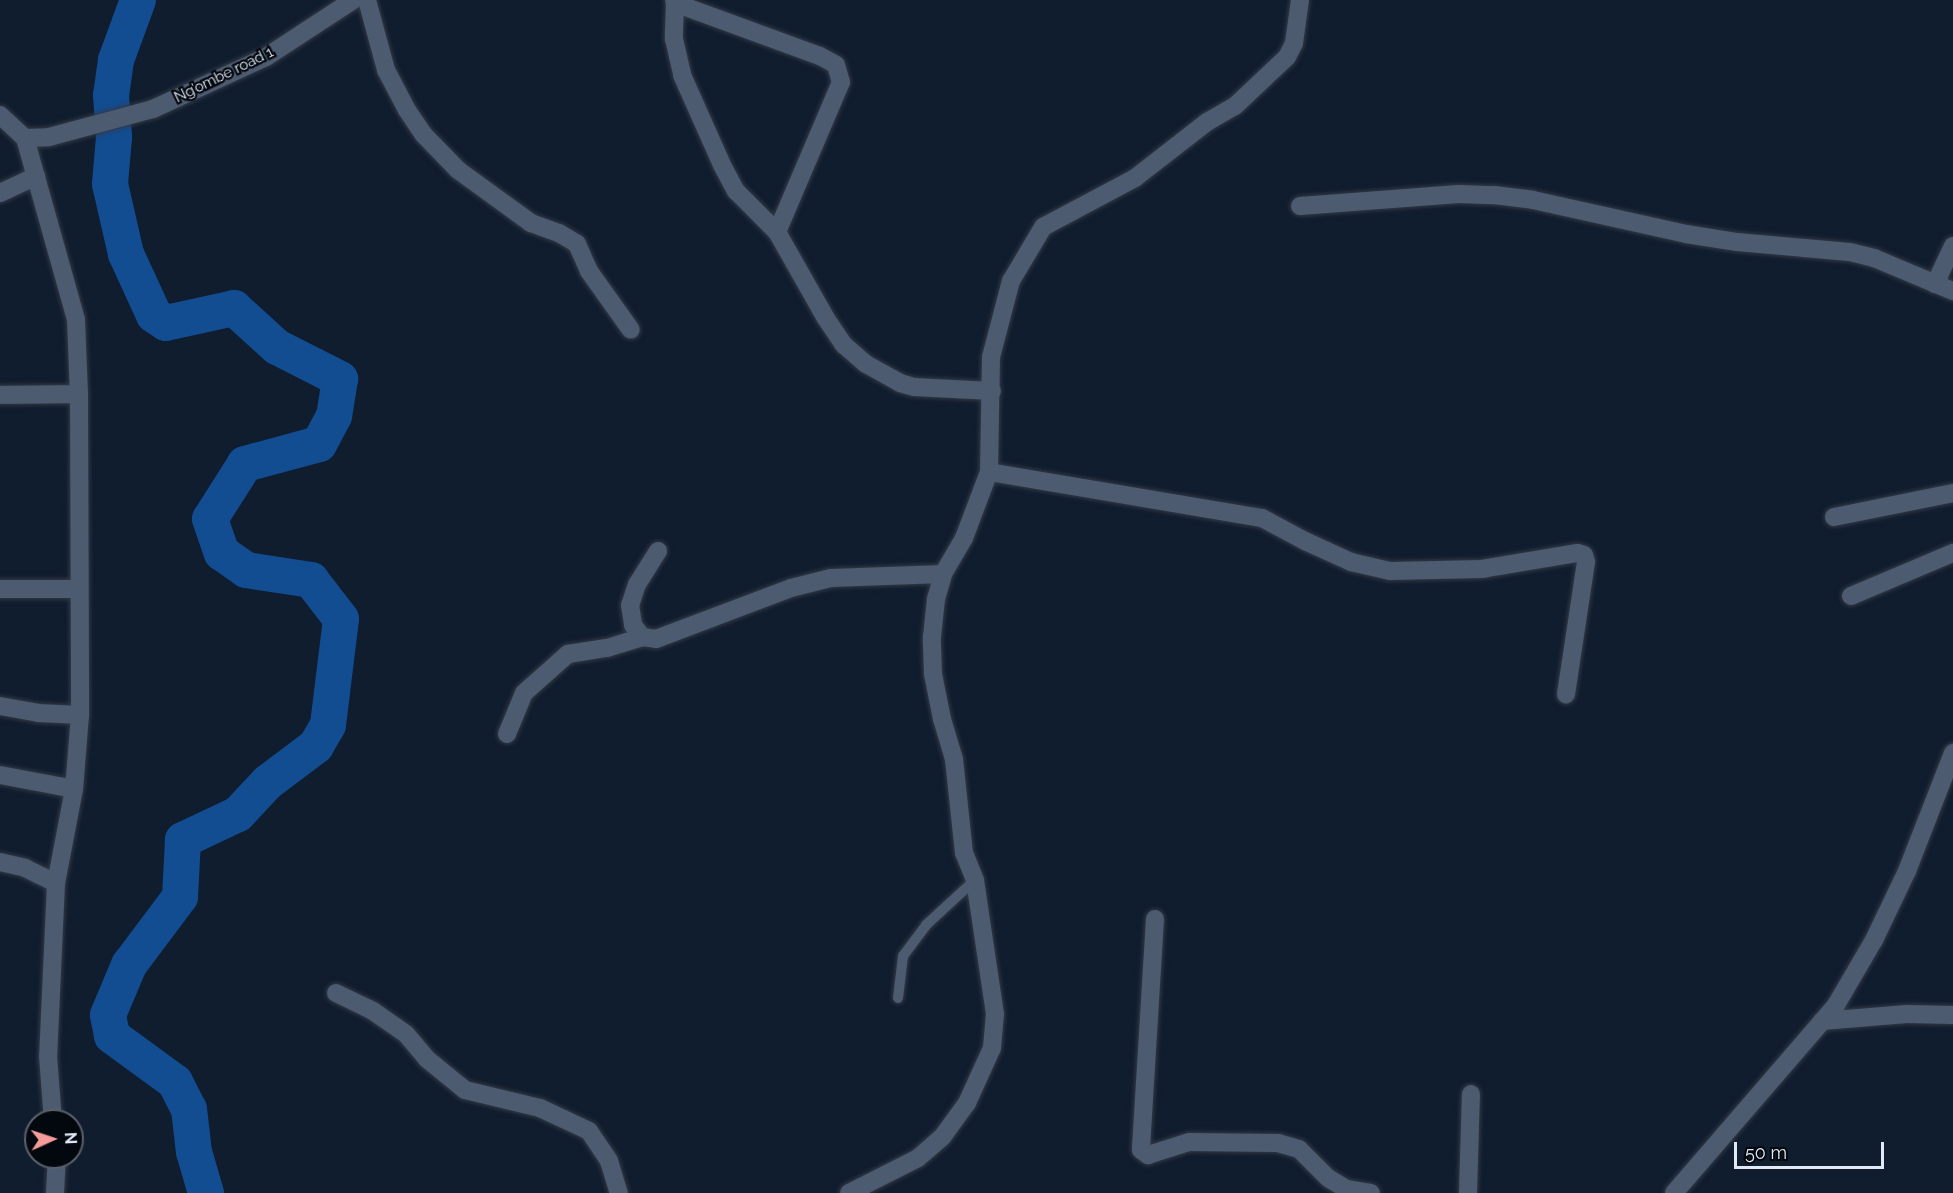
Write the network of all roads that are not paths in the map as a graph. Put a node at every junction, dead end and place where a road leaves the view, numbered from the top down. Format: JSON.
{"nodes":[{"id":1,"x":353,"y":0,"type":"edge"},
{"id":2,"x":367,"y":0,"type":"edge"},
{"id":3,"x":1300,"y":0,"type":"edge"},
{"id":4,"x":674,"y":2,"type":"edge"},
{"id":5,"x":0,"y":115,"type":"edge"},
{"id":6,"x":25,"y":138,"type":"junction"},
{"id":7,"x":36,"y":176,"type":"junction"},
{"id":8,"x":0,"y":193,"type":"edge"},
{"id":9,"x":1300,"y":206,"type":"dead end"},
{"id":10,"x":777,"y":232,"type":"junction"},
{"id":11,"x":1953,"y":246,"type":"edge"},
{"id":12,"x":1935,"y":284,"type":"junction"},
{"id":13,"x":1953,"y":291,"type":"edge"},
{"id":14,"x":632,"y":330,"type":"dead end"},
{"id":15,"x":992,"y":391,"type":"junction"},
{"id":16,"x":79,"y":394,"type":"junction"},
{"id":17,"x":0,"y":395,"type":"edge"},
{"id":18,"x":990,"y":472,"type":"junction"},
{"id":19,"x":1953,"y":493,"type":"edge"},
{"id":20,"x":1834,"y":517,"type":"dead end"},
{"id":21,"x":658,"y":551,"type":"dead end"},
{"id":22,"x":1953,"y":554,"type":"edge"},
{"id":23,"x":943,"y":574,"type":"junction"},
{"id":24,"x":0,"y":588,"type":"edge"},
{"id":25,"x":78,"y":589,"type":"junction"},
{"id":26,"x":1851,"y":596,"type":"dead end"},
{"id":27,"x":642,"y":637,"type":"junction"},
{"id":28,"x":1566,"y":695,"type":"dead end"},
{"id":29,"x":0,"y":706,"type":"edge"},
{"id":30,"x":80,"y":715,"type":"junction"},
{"id":31,"x":507,"y":734,"type":"dead end"},
{"id":32,"x":1953,"y":753,"type":"edge"},
{"id":33,"x":0,"y":775,"type":"edge"},
{"id":34,"x":74,"y":789,"type":"junction"},
{"id":35,"x":0,"y":862,"type":"edge"},
{"id":36,"x":975,"y":880,"type":"junction"},
{"id":37,"x":56,"y":883,"type":"junction"},
{"id":38,"x":1155,"y":919,"type":"dead end"},
{"id":39,"x":336,"y":993,"type":"dead end"},
{"id":40,"x":897,"y":998,"type":"dead end"},
{"id":41,"x":1953,"y":1015,"type":"edge"},
{"id":42,"x":1822,"y":1021,"type":"junction"},
{"id":43,"x":1471,"y":1094,"type":"dead end"},
{"id":44,"x":52,"y":1109,"type":"edge"},
{"id":45,"x":56,"y":1169,"type":"edge"},
{"id":46,"x":55,"y":1193,"type":"edge"},
{"id":47,"x":619,"y":1193,"type":"edge"},
{"id":48,"x":849,"y":1193,"type":"edge"},
{"id":49,"x":1371,"y":1193,"type":"edge"},
{"id":50,"x":1468,"y":1193,"type":"edge"},
{"id":51,"x":1674,"y":1193,"type":"edge"}],
"edges":[{"from":1,"to":6,"type":"street","name":"Ng’ombe road 1"},
{"from":2,"to":14,"type":"street"},
{"from":3,"to":15,"type":"street"},
{"from":4,"to":10,"type":"street"},
{"from":4,"to":10,"type":"street"},
{"from":5,"to":6,"type":"street"},
{"from":6,"to":7,"type":"street"},
{"from":7,"to":8,"type":"street"},
{"from":7,"to":16,"type":"street"},
{"from":9,"to":12,"type":"street"},
{"from":10,"to":15,"type":"street"},
{"from":11,"to":12,"type":"street"},
{"from":12,"to":13,"type":"street"},
{"from":15,"to":18,"type":"street"},
{"from":16,"to":17,"type":"street"},
{"from":16,"to":25,"type":"street"},
{"from":18,"to":23,"type":"street"},
{"from":18,"to":28,"type":"street"},
{"from":19,"to":20,"type":"street"},
{"from":21,"to":27,"type":"street"},
{"from":22,"to":26,"type":"street"},
{"from":23,"to":27,"type":"street"},
{"from":23,"to":36,"type":"street"},
{"from":24,"to":25,"type":"street"},
{"from":25,"to":30,"type":"street"},
{"from":27,"to":31,"type":"street"},
{"from":29,"to":30,"type":"street"},
{"from":30,"to":34,"type":"street"},
{"from":32,"to":42,"type":"street"},
{"from":33,"to":34,"type":"street"},
{"from":34,"to":37,"type":"street"},
{"from":35,"to":37,"type":"street"},
{"from":36,"to":40,"type":"lane"},
{"from":36,"to":48,"type":"street"},
{"from":37,"to":44,"type":"street"},
{"from":38,"to":49,"type":"street"},
{"from":39,"to":47,"type":"street"},
{"from":41,"to":42,"type":"street"},
{"from":42,"to":51,"type":"street"},
{"from":43,"to":50,"type":"street"},
{"from":45,"to":46,"type":"street"}]}
